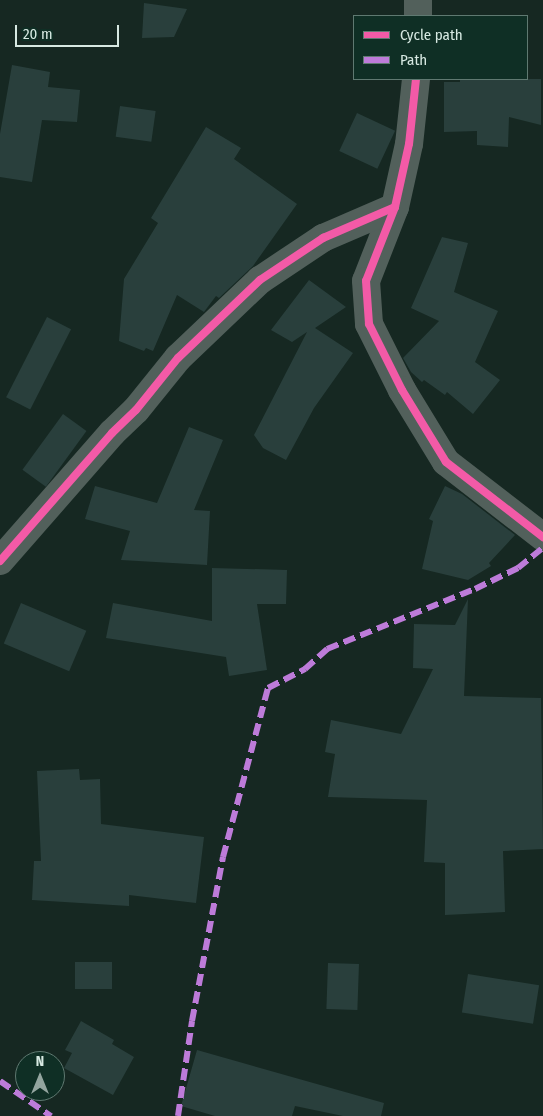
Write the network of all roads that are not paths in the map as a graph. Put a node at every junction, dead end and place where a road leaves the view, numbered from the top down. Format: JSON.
{"nodes":[{"id":1,"x":418,"y":0,"type":"edge"},
{"id":2,"x":418,"y":15,"type":"edge"},
{"id":3,"x":416,"y":80,"type":"edge"},
{"id":4,"x":395,"y":207,"type":"junction"},
{"id":5,"x":543,"y":537,"type":"edge"},
{"id":6,"x":0,"y":561,"type":"edge"}],
"edges":[{"from":1,"to":2,"type":"street"},
{"from":3,"to":4,"type":"street"},
{"from":4,"to":5,"type":"street"},
{"from":4,"to":6,"type":"street"}]}
